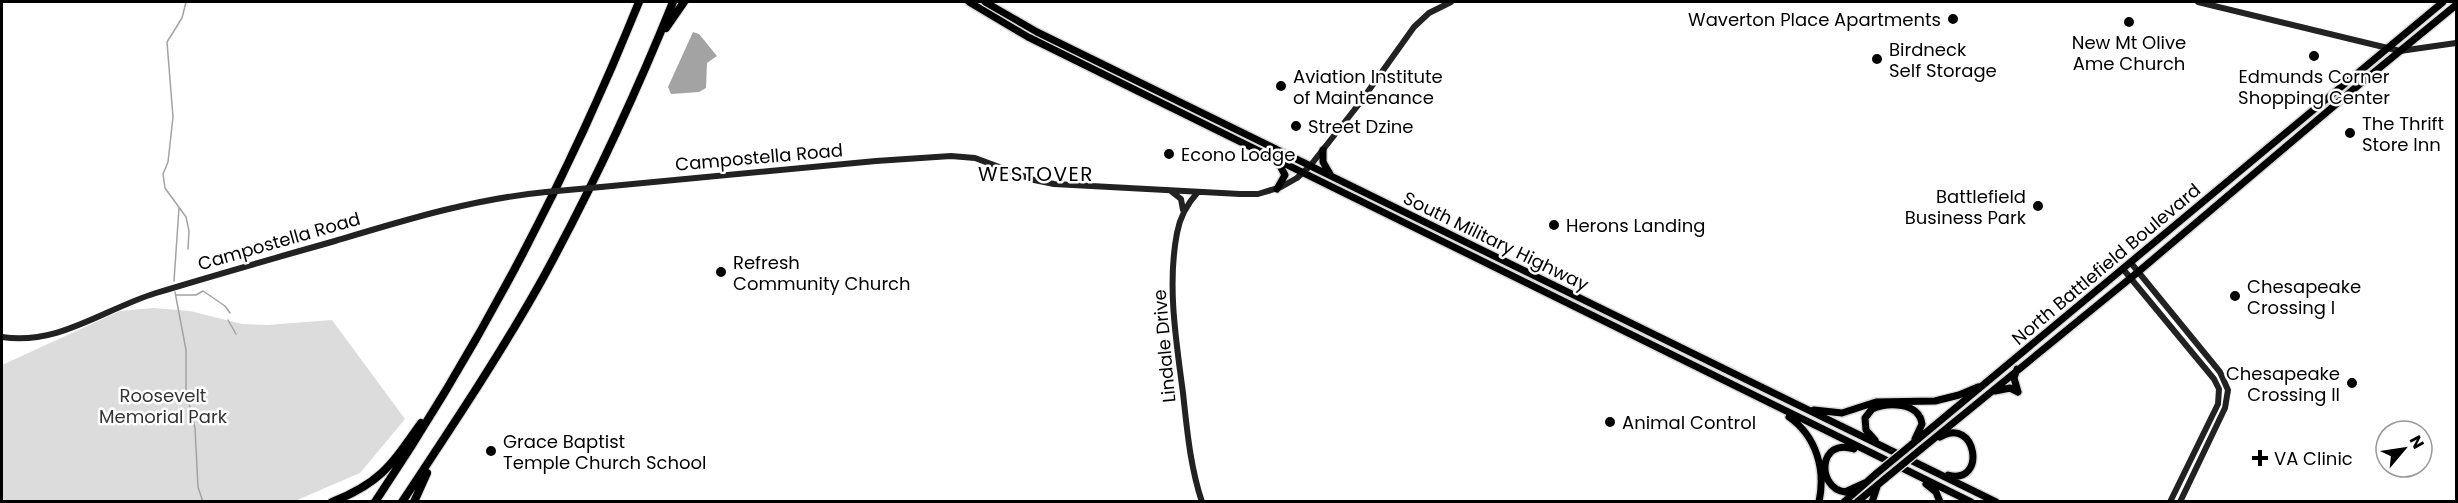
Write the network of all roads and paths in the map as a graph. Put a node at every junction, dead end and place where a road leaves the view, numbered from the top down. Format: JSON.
{"nodes":[{"id":1,"x":638,"y":2,"type":"edge"},
{"id":2,"x":673,"y":2,"type":"edge"},
{"id":3,"x":684,"y":2,"type":"edge"},
{"id":4,"x":969,"y":2,"type":"edge"},
{"id":5,"x":985,"y":2,"type":"edge"},
{"id":6,"x":1451,"y":2,"type":"edge"},
{"id":7,"x":2198,"y":2,"type":"edge"},
{"id":8,"x":2443,"y":2,"type":"edge"},
{"id":9,"x":2457,"y":5,"type":"edge"},
{"id":10,"x":2457,"y":43,"type":"edge"},
{"id":11,"x":655,"y":47,"type":"junction"},
{"id":12,"x":2386,"y":49,"type":"junction"},
{"id":13,"x":2400,"y":51,"type":"junction"},
{"id":14,"x":1323,"y":150,"type":"junction"},
{"id":15,"x":1276,"y":160,"type":"junction"},
{"id":16,"x":1310,"y":166,"type":"junction"},
{"id":17,"x":1303,"y":173,"type":"junction"},
{"id":18,"x":1331,"y":177,"type":"junction"},
{"id":19,"x":1277,"y":189,"type":"junction"},
{"id":20,"x":1171,"y":191,"type":"junction"},
{"id":21,"x":1198,"y":192,"type":"junction"},
{"id":22,"x":1183,"y":214,"type":"junction"},
{"id":23,"x":2131,"y":263,"type":"junction"},
{"id":24,"x":2123,"y":269,"type":"junction"},
{"id":25,"x":2138,"y":272,"type":"junction"},
{"id":26,"x":2130,"y":278,"type":"junction"},
{"id":27,"x":2,"y":337,"type":"edge"},
{"id":28,"x":461,"y":365,"type":"junction"},
{"id":29,"x":2017,"y":369,"type":"junction"},
{"id":30,"x":2206,"y":370,"type":"junction"},
{"id":31,"x":1993,"y":378,"type":"junction"},
{"id":32,"x":2228,"y":390,"type":"junction"},
{"id":33,"x":1984,"y":396,"type":"junction"},
{"id":34,"x":1764,"y":401,"type":"junction"},
{"id":35,"x":463,"y":409,"type":"junction"},
{"id":36,"x":1806,"y":409,"type":"junction"},
{"id":37,"x":1911,"y":445,"type":"junction"},
{"id":38,"x":1920,"y":450,"type":"junction"},
{"id":39,"x":1892,"y":452,"type":"junction"},
{"id":40,"x":1883,"y":459,"type":"junction"},
{"id":41,"x":1916,"y":463,"type":"junction"},
{"id":42,"x":1906,"y":470,"type":"junction"},
{"id":43,"x":1886,"y":478,"type":"junction"},
{"id":44,"x":1867,"y":482,"type":"junction"},
{"id":45,"x":332,"y":501,"type":"edge"},
{"id":46,"x":375,"y":501,"type":"edge"},
{"id":47,"x":402,"y":501,"type":"edge"},
{"id":48,"x":414,"y":501,"type":"edge"},
{"id":49,"x":1202,"y":501,"type":"edge"},
{"id":50,"x":1819,"y":501,"type":"edge"},
{"id":51,"x":1844,"y":501,"type":"edge"},
{"id":52,"x":1857,"y":501,"type":"edge"},
{"id":53,"x":1872,"y":501,"type":"edge"},
{"id":54,"x":1940,"y":501,"type":"edge"},
{"id":55,"x":1971,"y":501,"type":"edge"},
{"id":56,"x":1996,"y":501,"type":"edge"},
{"id":57,"x":2170,"y":501,"type":"edge"},
{"id":58,"x":2180,"y":501,"type":"edge"}],
"edges":[{"from":1,"to":28,"type":"highway"},
{"from":2,"to":11,"type":"highway"},
{"from":3,"to":11,"type":"highway"},
{"from":4,"to":15,"type":"main road","name":"South Military Highway"},
{"from":5,"to":16,"type":"main road","name":"South Military Highway"},
{"from":6,"to":14,"type":"main road","name":"Campostella Road"},
{"from":7,"to":12,"type":"main road"},
{"from":8,"to":12,"type":"main road","name":"North Battlefield Boulevard"},
{"from":9,"to":13,"type":"main road","name":"North Battlefield Boulevard"},
{"from":10,"to":13,"type":"main road"},
{"from":11,"to":35,"type":"highway"},
{"from":12,"to":13,"type":"main road"},
{"from":12,"to":23,"type":"main road","name":"North Battlefield Boulevard"},
{"from":13,"to":25,"type":"main road","name":"North Battlefield Boulevard"},
{"from":14,"to":16,"type":"main road","name":"Campostella Road"},
{"from":14,"to":18,"type":"main road"},
{"from":15,"to":17,"type":"main road","name":"South Military Highway"},
{"from":15,"to":19,"type":"main road"},
{"from":16,"to":17,"type":"main road","name":"Campostella Road"},
{"from":16,"to":18,"type":"main road","name":"South Military Highway"},
{"from":17,"to":19,"type":"main road","name":"Campostella Road"},
{"from":17,"to":34,"type":"main road","name":"South Military Highway"},
{"from":18,"to":36,"type":"main road","name":"South Military Highway"},
{"from":19,"to":21,"type":"main road","name":"Campostella Road"},
{"from":20,"to":21,"type":"main road","name":"Campostella Road"},
{"from":20,"to":22,"type":"main road"},
{"from":20,"to":27,"type":"main road","name":"Campostella Road","bridge":true},
{"from":21,"to":22,"type":"main road","name":"Lindale Drive"},
{"from":22,"to":49,"type":"main road","name":"Lindale Drive"},
{"from":23,"to":24,"type":"main road","name":"North Battlefield Boulevard"},
{"from":23,"to":25,"type":"main road"},
{"from":24,"to":26,"type":"main road"},
{"from":24,"to":31,"type":"main road","name":"North Battlefield Boulevard"},
{"from":25,"to":26,"type":"main road","name":"North Battlefield Boulevard"},
{"from":25,"to":32,"type":"main road"},
{"from":26,"to":29,"type":"main road","name":"North Battlefield Boulevard"},
{"from":26,"to":30,"type":"main road"},
{"from":28,"to":45,"type":"highway"},
{"from":28,"to":46,"type":"highway"},
{"from":29,"to":33,"type":"main road","name":"North Battlefield Boulevard"},
{"from":29,"to":33,"type":"main road"},
{"from":30,"to":32,"type":"main road"},
{"from":30,"to":57,"type":"main road"},
{"from":31,"to":36,"type":"main road"},
{"from":31,"to":37,"type":"main road","name":"North Battlefield Boulevard"},
{"from":32,"to":58,"type":"main road"},
{"from":33,"to":38,"type":"main road","name":"North Battlefield Boulevard"},
{"from":34,"to":40,"type":"main road","name":"South Military Highway"},
{"from":34,"to":50,"type":"main road"},
{"from":35,"to":47,"type":"highway"},
{"from":35,"to":48,"type":"highway"},
{"from":36,"to":39,"type":"main road","name":"South Military Highway"},
{"from":37,"to":39,"type":"main road"},
{"from":37,"to":44,"type":"main road","name":"North Battlefield Boulevard","bridge":true},
{"from":38,"to":41,"type":"main road"},
{"from":38,"to":43,"type":"main road","name":"North Battlefield Boulevard","bridge":true},
{"from":39,"to":41,"type":"main road","name":"South Military Highway"},
{"from":40,"to":42,"type":"main road","name":"South Military Highway"},
{"from":40,"to":44,"type":"main road"},
{"from":41,"to":56,"type":"main road","name":"South Military Highway"},
{"from":42,"to":54,"type":"main road"},
{"from":42,"to":55,"type":"main road","name":"South Military Highway"},
{"from":43,"to":52,"type":"main road","name":"North Battlefield Boulevard"},
{"from":43,"to":53,"type":"main road"},
{"from":44,"to":51,"type":"main road","name":"North Battlefield Boulevard"}]}
